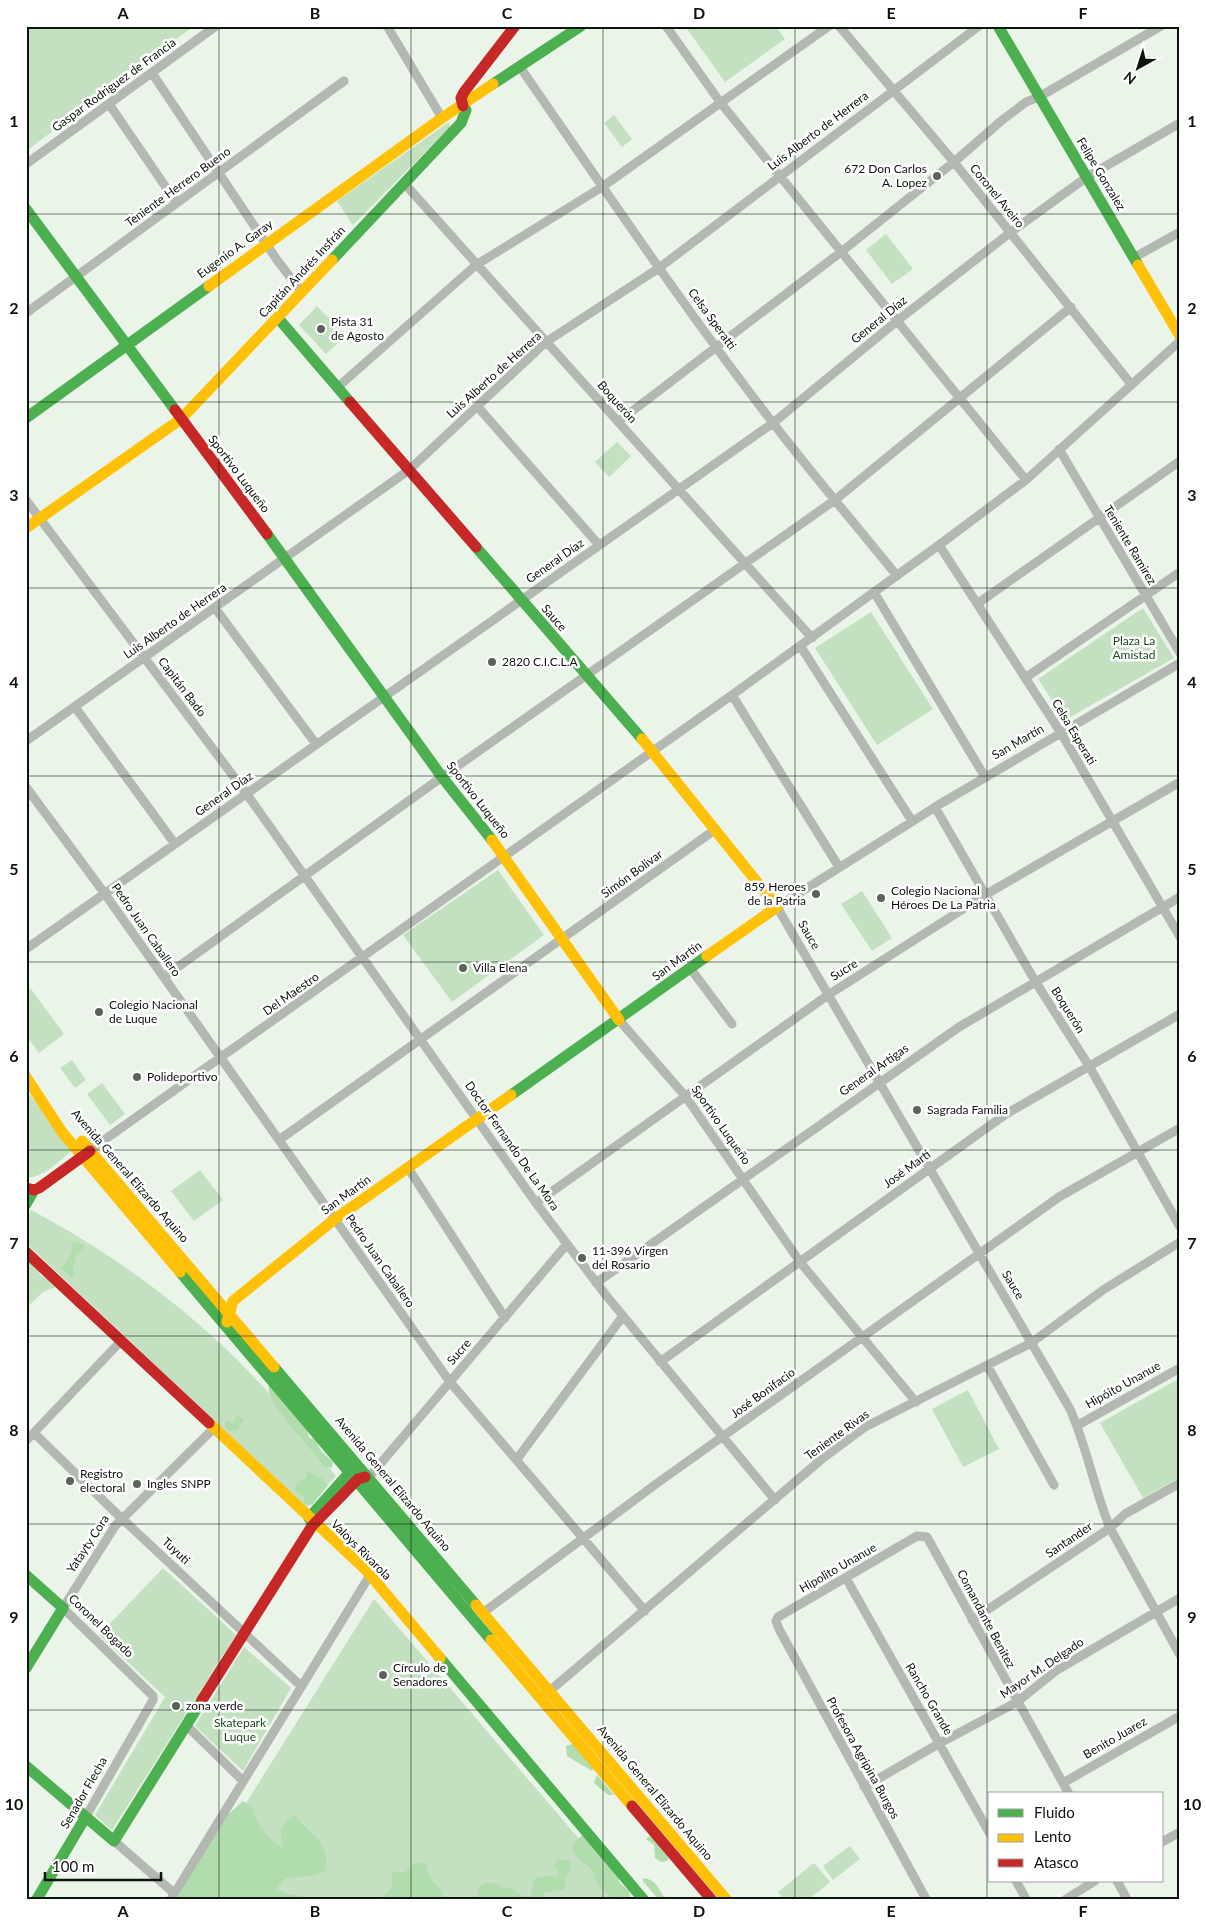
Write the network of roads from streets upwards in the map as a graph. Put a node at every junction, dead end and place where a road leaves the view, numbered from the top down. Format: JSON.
{"nodes":[{"id":1,"x":216,"y":26,"type":"edge"},
{"id":2,"x":387,"y":26,"type":"edge"},
{"id":3,"x":515,"y":26,"type":"edge"},
{"id":4,"x":581,"y":26,"type":"edge"},
{"id":5,"x":666,"y":26,"type":"edge"},
{"id":6,"x":829,"y":26,"type":"edge"},
{"id":7,"x":839,"y":26,"type":"edge"},
{"id":8,"x":979,"y":26,"type":"edge"},
{"id":9,"x":998,"y":26,"type":"edge"},
{"id":10,"x":1161,"y":26,"type":"edge"},
{"id":11,"x":520,"y":67,"type":"junction"},
{"id":12,"x":152,"y":73,"type":"junction"},
{"id":13,"x":344,"y":81,"type":"dead end"},
{"id":14,"x":893,"y":91,"type":"junction"},
{"id":15,"x":1039,"y":98,"type":"junction"},
{"id":16,"x":720,"y":102,"type":"junction"},
{"id":17,"x":109,"y":104,"type":"junction"},
{"id":18,"x":463,"y":106,"type":"junction"},
{"id":19,"x":442,"y":118,"type":"junction"},
{"id":20,"x":1180,"y":124,"type":"edge"},
{"id":21,"x":954,"y":162,"type":"junction"},
{"id":22,"x":26,"y":164,"type":"edge"},
{"id":23,"x":218,"y":172,"type":"junction"},
{"id":24,"x":780,"y":176,"type":"junction"},
{"id":25,"x":1087,"y":177,"type":"junction"},
{"id":26,"x":404,"y":183,"type":"junction"},
{"id":27,"x":602,"y":187,"type":"junction"},
{"id":28,"x":176,"y":202,"type":"junction"},
{"id":29,"x":26,"y":209,"type":"edge"},
{"id":30,"x":1011,"y":232,"type":"junction"},
{"id":31,"x":1180,"y":232,"type":"edge"},
{"id":32,"x":266,"y":244,"type":"junction"},
{"id":33,"x":841,"y":252,"type":"junction"},
{"id":34,"x":1135,"y":257,"type":"junction"},
{"id":35,"x":476,"y":265,"type":"junction"},
{"id":36,"x":658,"y":268,"type":"junction"},
{"id":37,"x":78,"y":277,"type":"junction"},
{"id":38,"x":301,"y":291,"type":"junction"},
{"id":39,"x":1071,"y":307,"type":"junction"},
{"id":40,"x":26,"y":313,"type":"edge"},
{"id":41,"x":278,"y":318,"type":"junction"},
{"id":42,"x":897,"y":321,"type":"junction"},
{"id":43,"x":1180,"y":336,"type":"edge"},
{"id":44,"x":1180,"y":341,"type":"edge"},
{"id":45,"x":546,"y":342,"type":"junction"},
{"id":46,"x":127,"y":344,"type":"junction"},
{"id":47,"x":717,"y":347,"type":"junction"},
{"id":48,"x":1131,"y":384,"type":"junction"},
{"id":49,"x":339,"y":386,"type":"junction"},
{"id":50,"x":959,"y":397,"type":"junction"},
{"id":51,"x":477,"y":406,"type":"junction"},
{"id":52,"x":26,"y":418,"type":"edge"},
{"id":53,"x":181,"y":419,"type":"junction"},
{"id":54,"x":618,"y":422,"type":"junction"},
{"id":55,"x":773,"y":423,"type":"junction"},
{"id":56,"x":1059,"y":449,"type":"junction"},
{"id":57,"x":1180,"y":461,"type":"edge"},
{"id":58,"x":409,"y":470,"type":"junction"},
{"id":59,"x":1026,"y":480,"type":"junction"},
{"id":60,"x":679,"y":489,"type":"junction"},
{"id":61,"x":26,"y":500,"type":"edge"},
{"id":62,"x":835,"y":500,"type":"junction"},
{"id":63,"x":1099,"y":517,"type":"junction"},
{"id":64,"x":40,"y":518,"type":"junction"},
{"id":65,"x":26,"y":528,"type":"edge"},
{"id":66,"x":600,"y":544,"type":"junction"},
{"id":67,"x":939,"y":545,"type":"junction"},
{"id":68,"x":286,"y":559,"type":"junction"},
{"id":69,"x":746,"y":563,"type":"junction"},
{"id":70,"x":1180,"y":572,"type":"edge"},
{"id":71,"x":897,"y":576,"type":"junction"},
{"id":72,"x":874,"y":592,"type":"junction"},
{"id":73,"x":1146,"y":595,"type":"junction"},
{"id":74,"x":521,"y":600,"type":"junction"},
{"id":75,"x":977,"y":604,"type":"junction"},
{"id":76,"x":214,"y":608,"type":"junction"},
{"id":77,"x":812,"y":638,"type":"junction"},
{"id":78,"x":799,"y":648,"type":"junction"},
{"id":79,"x":1180,"y":652,"type":"edge"},
{"id":80,"x":145,"y":658,"type":"junction"},
{"id":81,"x":1180,"y":663,"type":"edge"},
{"id":82,"x":586,"y":675,"type":"junction"},
{"id":83,"x":1026,"y":678,"type":"junction"},
{"id":84,"x":384,"y":695,"type":"junction"},
{"id":85,"x":732,"y":696,"type":"junction"},
{"id":86,"x":75,"y":707,"type":"junction"},
{"id":87,"x":1061,"y":733,"type":"junction"},
{"id":88,"x":26,"y":741,"type":"edge"},
{"id":89,"x":316,"y":744,"type":"junction"},
{"id":90,"x":653,"y":752,"type":"junction"},
{"id":91,"x":442,"y":777,"type":"junction"},
{"id":92,"x":985,"y":777,"type":"junction"},
{"id":93,"x":1180,"y":782,"type":"edge"},
{"id":94,"x":26,"y":787,"type":"edge"},
{"id":95,"x":246,"y":793,"type":"junction"},
{"id":96,"x":934,"y":807,"type":"junction"},
{"id":97,"x":912,"y":821,"type":"junction"},
{"id":98,"x":1111,"y":821,"type":"junction"},
{"id":99,"x":716,"y":829,"type":"junction"},
{"id":100,"x":175,"y":844,"type":"junction"},
{"id":101,"x":505,"y":857,"type":"junction"},
{"id":102,"x":839,"y":867,"type":"junction"},
{"id":103,"x":303,"y":876,"type":"junction"},
{"id":104,"x":105,"y":894,"type":"junction"},
{"id":105,"x":985,"y":895,"type":"junction"},
{"id":106,"x":1180,"y":897,"type":"edge"},
{"id":107,"x":777,"y":907,"type":"junction"},
{"id":108,"x":1161,"y":907,"type":"junction"},
{"id":109,"x":1180,"y":937,"type":"edge"},
{"id":110,"x":563,"y":940,"type":"junction"},
{"id":111,"x":26,"y":949,"type":"edge"},
{"id":112,"x":362,"y":959,"type":"junction"},
{"id":113,"x":690,"y":968,"type":"junction"},
{"id":114,"x":164,"y":977,"type":"junction"},
{"id":115,"x":1035,"y":982,"type":"junction"},
{"id":116,"x":828,"y":996,"type":"junction"},
{"id":117,"x":1180,"y":1014,"type":"edge"},
{"id":118,"x":619,"y":1020,"type":"junction"},
{"id":119,"x":732,"y":1024,"type":"dead end"},
{"id":120,"x":421,"y":1040,"type":"junction"},
{"id":121,"x":221,"y":1058,"type":"junction"},
{"id":122,"x":1089,"y":1066,"type":"junction"},
{"id":123,"x":26,"y":1078,"type":"edge"},
{"id":124,"x":878,"y":1082,"type":"junction"},
{"id":125,"x":686,"y":1097,"type":"junction"},
{"id":126,"x":477,"y":1120,"type":"junction"},
{"id":127,"x":1180,"y":1128,"type":"edge"},
{"id":128,"x":279,"y":1140,"type":"junction"},
{"id":129,"x":87,"y":1153,"type":"junction"},
{"id":130,"x":1136,"y":1154,"type":"junction"},
{"id":131,"x":408,"y":1168,"type":"junction"},
{"id":132,"x":929,"y":1169,"type":"junction"},
{"id":133,"x":743,"y":1178,"type":"junction"},
{"id":134,"x":30,"y":1189,"type":"edge"},
{"id":135,"x":536,"y":1203,"type":"junction"},
{"id":136,"x":26,"y":1204,"type":"edge"},
{"id":137,"x":335,"y":1219,"type":"junction"},
{"id":138,"x":1180,"y":1227,"type":"edge"},
{"id":139,"x":1180,"y":1242,"type":"edge"},
{"id":140,"x":567,"y":1244,"type":"junction"},
{"id":141,"x":26,"y":1252,"type":"edge"},
{"id":142,"x":979,"y":1255,"type":"junction"},
{"id":143,"x":800,"y":1262,"type":"junction"},
{"id":144,"x":596,"y":1283,"type":"junction"},
{"id":145,"x":229,"y":1312,"type":"junction"},
{"id":146,"x":623,"y":1316,"type":"junction"},
{"id":147,"x":505,"y":1318,"type":"junction"},
{"id":148,"x":227,"y":1326,"type":"junction"},
{"id":149,"x":864,"y":1336,"type":"junction"},
{"id":150,"x":120,"y":1342,"type":"junction"},
{"id":151,"x":1031,"y":1343,"type":"junction"},
{"id":152,"x":660,"y":1362,"type":"junction"},
{"id":153,"x":988,"y":1367,"type":"junction"},
{"id":154,"x":1180,"y":1368,"type":"edge"},
{"id":155,"x":450,"y":1382,"type":"junction"},
{"id":156,"x":916,"y":1402,"type":"junction"},
{"id":157,"x":1078,"y":1425,"type":"junction"},
{"id":158,"x":213,"y":1429,"type":"junction"},
{"id":159,"x":34,"y":1433,"type":"junction"},
{"id":160,"x":723,"y":1437,"type":"junction"},
{"id":161,"x":26,"y":1441,"type":"edge"},
{"id":162,"x":517,"y":1459,"type":"junction"},
{"id":163,"x":359,"y":1476,"type":"junction"},
{"id":164,"x":1180,"y":1483,"type":"edge"},
{"id":165,"x":1054,"y":1485,"type":"dead end"},
{"id":166,"x":775,"y":1500,"type":"junction"},
{"id":167,"x":122,"y":1518,"type":"junction"},
{"id":168,"x":312,"y":1522,"type":"junction"},
{"id":169,"x":1110,"y":1528,"type":"junction"},
{"id":170,"x":924,"y":1535,"type":"joint"},
{"id":171,"x":582,"y":1539,"type":"junction"},
{"id":172,"x":26,"y":1575,"type":"edge"},
{"id":173,"x":370,"y":1575,"type":"junction"},
{"id":174,"x":846,"y":1578,"type":"junction"},
{"id":175,"x":1180,"y":1598,"type":"edge"},
{"id":176,"x":63,"y":1608,"type":"junction"},
{"id":177,"x":645,"y":1611,"type":"junction"},
{"id":178,"x":1156,"y":1611,"type":"junction"},
{"id":179,"x":484,"y":1612,"type":"junction"},
{"id":180,"x":972,"y":1620,"type":"junction"},
{"id":181,"x":779,"y":1629,"type":"joint"},
{"id":182,"x":244,"y":1634,"type":"junction"},
{"id":183,"x":1180,"y":1656,"type":"edge"},
{"id":184,"x":26,"y":1668,"type":"edge"},
{"id":185,"x":301,"y":1686,"type":"junction"},
{"id":186,"x":546,"y":1694,"type":"junction"},
{"id":187,"x":153,"y":1700,"type":"joint"},
{"id":188,"x":1016,"y":1702,"type":"junction"},
{"id":189,"x":1180,"y":1716,"type":"edge"},
{"id":190,"x":186,"y":1725,"type":"junction"},
{"id":191,"x":940,"y":1743,"type":"junction"},
{"id":192,"x":26,"y":1766,"type":"edge"},
{"id":193,"x":242,"y":1780,"type":"junction"},
{"id":194,"x":1063,"y":1782,"type":"junction"},
{"id":195,"x":864,"y":1787,"type":"junction"},
{"id":196,"x":1068,"y":1792,"type":"edge"},
{"id":197,"x":85,"y":1818,"type":"junction"},
{"id":198,"x":988,"y":1830,"type":"edge"},
{"id":199,"x":1180,"y":1832,"type":"edge"},
{"id":200,"x":114,"y":1841,"type":"junction"},
{"id":201,"x":1164,"y":1841,"type":"edge"},
{"id":202,"x":1017,"y":1882,"type":"edge"},
{"id":203,"x":1093,"y":1882,"type":"edge"},
{"id":204,"x":1118,"y":1882,"type":"edge"},
{"id":205,"x":172,"y":1896,"type":"edge"},
{"id":206,"x":37,"y":1899,"type":"edge"},
{"id":207,"x":643,"y":1899,"type":"edge"},
{"id":208,"x":711,"y":1899,"type":"edge"},
{"id":209,"x":726,"y":1899,"type":"edge"},
{"id":210,"x":926,"y":1899,"type":"edge"},
{"id":211,"x":1026,"y":1899,"type":"edge"},
{"id":212,"x":1066,"y":1899,"type":"edge"},
{"id":213,"x":1127,"y":1899,"type":"edge"}],
"edges":[{"from":1,"to":12,"type":"street","name":"Gaspar Rodriguez de Francia"},
{"from":2,"to":19,"type":"street"},
{"from":3,"to":18,"type":"street","name":"Capitán Andrés Insfrán"},
{"from":4,"to":11,"type":"street"},
{"from":5,"to":16,"type":"street"},
{"from":6,"to":16,"type":"street"},
{"from":7,"to":14,"type":"street","name":"Coronel Aveiro"},
{"from":8,"to":14,"type":"street","name":"Luis Alberto de Herrera"},
{"from":9,"to":15,"type":"street","name":"Felipe Gonzalez"},
{"from":10,"to":15,"type":"street"},
{"from":11,"to":18,"type":"street"},
{"from":11,"to":27,"type":"street","name":"Celsa Speratti"},
{"from":12,"to":17,"type":"street","name":"Gaspar Rodriguez de Francia"},
{"from":12,"to":23,"type":"street"},
{"from":13,"to":23,"type":"street","name":"Teniente Herrero Bueno"},
{"from":14,"to":21,"type":"street","name":"Coronel Aveiro"},
{"from":14,"to":24,"type":"street","name":"Luis Alberto de Herrera"},
{"from":15,"to":21,"type":"street"},
{"from":15,"to":25,"type":"street","name":"Felipe Gonzalez"},
{"from":16,"to":24,"type":"street"},
{"from":16,"to":27,"type":"street"},
{"from":17,"to":22,"type":"street","name":"Gaspar Rodriguez de Francia"},
{"from":17,"to":28,"type":"street"},
{"from":18,"to":19,"type":"street","name":"Eugenio A. Garay"},
{"from":18,"to":26,"type":"street","name":"Capitán Andrés Insfrán"},
{"from":19,"to":32,"type":"street","name":"Eugenio A. Garay"},
{"from":20,"to":25,"type":"street","name":"General Díaz"},
{"from":21,"to":30,"type":"street","name":"Coronel Aveiro"},
{"from":21,"to":33,"type":"street"},
{"from":23,"to":28,"type":"street","name":"Teniente Herrero Bueno"},
{"from":23,"to":32,"type":"street"},
{"from":24,"to":33,"type":"street"},
{"from":24,"to":36,"type":"street","name":"Luis Alberto de Herrera"},
{"from":25,"to":30,"type":"street","name":"General Díaz"},
{"from":25,"to":34,"type":"street","name":"Felipe Gonzalez"},
{"from":26,"to":35,"type":"street","name":"Boquerón"},
{"from":26,"to":38,"type":"street","name":"Capitán Andrés Insfrán"},
{"from":27,"to":35,"type":"street"},
{"from":27,"to":36,"type":"street","name":"Celsa Speratti"},
{"from":28,"to":37,"type":"street","name":"Teniente Herrero Bueno"},
{"from":29,"to":37,"type":"street","name":"Sportivo Luqueño"},
{"from":30,"to":39,"type":"street","name":"Coronel Aveiro"},
{"from":30,"to":42,"type":"street","name":"General Díaz"},
{"from":31,"to":34,"type":"street"},
{"from":32,"to":38,"type":"street"},
{"from":32,"to":46,"type":"street","name":"Eugenio A. Garay"},
{"from":33,"to":42,"type":"street"},
{"from":33,"to":47,"type":"street"},
{"from":34,"to":43,"type":"street","name":"Felipe Gonzalez"},
{"from":35,"to":45,"type":"street","name":"Boquerón"},
{"from":35,"to":49,"type":"street"},
{"from":36,"to":45,"type":"street","name":"Luis Alberto de Herrera"},
{"from":36,"to":47,"type":"street","name":"Celsa Speratti"},
{"from":37,"to":40,"type":"street","name":"Teniente Herrero Bueno"},
{"from":37,"to":46,"type":"street","name":"Sportivo Luqueño"},
{"from":38,"to":41,"type":"street","name":"Capitán Andrés Insfrán"},
{"from":39,"to":48,"type":"street","name":"Coronel Aveiro"},
{"from":39,"to":50,"type":"street"},
{"from":41,"to":49,"type":"street","name":"Sauce"},
{"from":41,"to":53,"type":"street","name":"Capitán Andrés Insfrán"},
{"from":42,"to":50,"type":"street"},
{"from":42,"to":55,"type":"street","name":"General Díaz"},
{"from":44,"to":48,"type":"street","name":"Del Maestro"},
{"from":45,"to":51,"type":"street","name":"Luis Alberto de Herrera"},
{"from":45,"to":54,"type":"street","name":"Boquerón"},
{"from":46,"to":52,"type":"street","name":"Eugenio A. Garay"},
{"from":46,"to":53,"type":"street","name":"Sportivo Luqueño"},
{"from":47,"to":54,"type":"street"},
{"from":47,"to":55,"type":"street","name":"Celsa Speratti"},
{"from":48,"to":56,"type":"street","name":"Del Maestro"},
{"from":49,"to":58,"type":"street","name":"Sauce"},
{"from":50,"to":59,"type":"street"},
{"from":50,"to":62,"type":"street"},
{"from":51,"to":58,"type":"street","name":"Luis Alberto de Herrera"},
{"from":51,"to":66,"type":"street"},
{"from":53,"to":64,"type":"street","name":"Capitán Andrés Insfrán"},
{"from":53,"to":68,"type":"street","name":"Sportivo Luqueño"},
{"from":54,"to":60,"type":"street","name":"Boquerón"},
{"from":55,"to":60,"type":"street","name":"General Díaz"},
{"from":55,"to":62,"type":"street","name":"Celsa Speratti"},
{"from":56,"to":59,"type":"street","name":"Del Maestro"},
{"from":56,"to":63,"type":"street","name":"Teniente Ramirez"},
{"from":57,"to":63,"type":"street"},
{"from":58,"to":68,"type":"street","name":"Luis Alberto de Herrera"},
{"from":58,"to":74,"type":"street","name":"Sauce"},
{"from":59,"to":67,"type":"street","name":"Del Maestro"},
{"from":60,"to":66,"type":"street","name":"General Díaz"},
{"from":60,"to":69,"type":"street","name":"Boquerón"},
{"from":61,"to":64,"type":"street","name":"Capitán Bado"},
{"from":62,"to":69,"type":"street"},
{"from":62,"to":71,"type":"street","name":"Celsa Speratti"},
{"from":63,"to":73,"type":"street","name":"Teniente Ramirez"},
{"from":63,"to":75,"type":"street"},
{"from":64,"to":65,"type":"street","name":"Capitán Andrés Insfrán"},
{"from":64,"to":80,"type":"street","name":"Capitán Bado"},
{"from":66,"to":74,"type":"street","name":"General Díaz"},
{"from":67,"to":71,"type":"street","name":"Del Maestro"},
{"from":67,"to":75,"type":"street","name":"Celsa Esperati"},
{"from":68,"to":76,"type":"street","name":"Luis Alberto de Herrera"},
{"from":68,"to":84,"type":"street","name":"Sportivo Luqueño"},
{"from":69,"to":77,"type":"street","name":"Boquerón"},
{"from":69,"to":82,"type":"street"},
{"from":70,"to":73,"type":"street"},
{"from":71,"to":72,"type":"street","name":"Del Maestro"},
{"from":72,"to":77,"type":"street","name":"Del Maestro"},
{"from":72,"to":92,"type":"street"},
{"from":73,"to":79,"type":"street","name":"Teniente Ramirez"},
{"from":73,"to":83,"type":"street"},
{"from":74,"to":82,"type":"street","name":"Sauce"},
{"from":74,"to":84,"type":"street","name":"General Díaz"},
{"from":75,"to":83,"type":"street","name":"Celsa Esperati"},
{"from":76,"to":80,"type":"street","name":"Luis Alberto de Herrera"},
{"from":76,"to":89,"type":"street"},
{"from":77,"to":78,"type":"street","name":"Del Maestro"},
{"from":78,"to":85,"type":"street","name":"Del Maestro"},
{"from":78,"to":97,"type":"street"},
{"from":80,"to":86,"type":"street","name":"Luis Alberto de Herrera"},
{"from":80,"to":95,"type":"street","name":"Capitán Bado"},
{"from":81,"to":87,"type":"street","name":"San Martín"},
{"from":82,"to":90,"type":"street","name":"Sauce"},
{"from":82,"to":91,"type":"street"},
{"from":83,"to":87,"type":"street","name":"Celsa Esperati"},
{"from":84,"to":89,"type":"street","name":"General Díaz"},
{"from":84,"to":91,"type":"street","name":"Sportivo Luqueño"},
{"from":85,"to":90,"type":"street","name":"Del Maestro"},
{"from":85,"to":102,"type":"street"},
{"from":86,"to":88,"type":"street","name":"Luis Alberto de Herrera"},
{"from":86,"to":100,"type":"street"},
{"from":87,"to":92,"type":"street","name":"San Martín"},
{"from":87,"to":98,"type":"street","name":"Celsa Esperati"},
{"from":89,"to":95,"type":"street","name":"General Díaz"},
{"from":90,"to":99,"type":"street","name":"Sauce"},
{"from":90,"to":101,"type":"street","name":"Del Maestro"},
{"from":91,"to":101,"type":"street","name":"Sportivo Luqueño"},
{"from":91,"to":103,"type":"street"},
{"from":92,"to":96,"type":"street","name":"San Martín"},
{"from":93,"to":98,"type":"street","name":"Sucre"},
{"from":94,"to":104,"type":"street","name":"Pedro Juan Caballero"},
{"from":95,"to":100,"type":"street","name":"General Díaz"},
{"from":95,"to":103,"type":"street","name":"Doctor Fernando De La Mora"},
{"from":96,"to":97,"type":"street","name":"San Martín"},
{"from":96,"to":105,"type":"street","name":"Boquerón"},
{"from":97,"to":102,"type":"street","name":"San Martín"},
{"from":98,"to":105,"type":"street","name":"Sucre"},
{"from":98,"to":108,"type":"street","name":"Celsa Esperati"},
{"from":99,"to":107,"type":"street","name":"Sauce"},
{"from":99,"to":110,"type":"street","name":"Simón Bolivar"},
{"from":100,"to":104,"type":"street","name":"General Díaz"},
{"from":101,"to":110,"type":"street","name":"Sportivo Luqueño"},
{"from":101,"to":112,"type":"street","name":"Del Maestro"},
{"from":102,"to":107,"type":"street","name":"San Martín"},
{"from":103,"to":112,"type":"street","name":"Doctor Fernando De La Mora"},
{"from":103,"to":114,"type":"street"},
{"from":104,"to":111,"type":"street","name":"General Díaz"},
{"from":104,"to":114,"type":"street","name":"Pedro Juan Caballero"},
{"from":105,"to":115,"type":"street","name":"Boquerón"},
{"from":105,"to":116,"type":"street","name":"Sucre"},
{"from":106,"to":108,"type":"street","name":"General Artigas"},
{"from":107,"to":113,"type":"street","name":"San Martín"},
{"from":107,"to":116,"type":"street","name":"Sauce"},
{"from":108,"to":109,"type":"street","name":"Celsa Esperati"},
{"from":108,"to":115,"type":"street","name":"General Artigas"},
{"from":110,"to":118,"type":"street","name":"Sportivo Luqueño"},
{"from":110,"to":120,"type":"street","name":"Simón Bolivar"},
{"from":112,"to":120,"type":"street","name":"Doctor Fernando De La Mora"},
{"from":112,"to":121,"type":"street","name":"Del Maestro"},
{"from":113,"to":118,"type":"street","name":"San Martín"},
{"from":113,"to":119,"type":"street"},
{"from":114,"to":121,"type":"street","name":"Pedro Juan Caballero"},
{"from":115,"to":122,"type":"street","name":"Boquerón"},
{"from":115,"to":124,"type":"street","name":"General Artigas"},
{"from":116,"to":124,"type":"street","name":"Sauce"},
{"from":116,"to":125,"type":"street","name":"Sucre"},
{"from":117,"to":122,"type":"street","name":"José Marti"},
{"from":118,"to":125,"type":"street","name":"Sportivo Luqueño"},
{"from":118,"to":126,"type":"street","name":"San Martín"},
{"from":120,"to":126,"type":"street","name":"Doctor Fernando De La Mora"},
{"from":120,"to":128,"type":"street","name":"Simón Bolivar"},
{"from":121,"to":128,"type":"street","name":"Pedro Juan Caballero"},
{"from":121,"to":129,"type":"street","name":"Del Maestro"},
{"from":122,"to":130,"type":"street","name":"Boquerón"},
{"from":122,"to":132,"type":"street","name":"José Marti"},
{"from":123,"to":129,"type":"street","name":"Avenida General Elizardo Aquino"},
{"from":124,"to":132,"type":"street","name":"Sauce"},
{"from":124,"to":133,"type":"street","name":"General Artigas"},
{"from":125,"to":133,"type":"street","name":"Sportivo Luqueño"},
{"from":125,"to":135,"type":"street","name":"Sucre"},
{"from":126,"to":131,"type":"street","name":"San Martín"},
{"from":126,"to":135,"type":"street","name":"Doctor Fernando De La Mora"},
{"from":127,"to":130,"type":"street","name":"José Bonifacio"},
{"from":128,"to":137,"type":"street","name":"Pedro Juan Caballero"},
{"from":129,"to":134,"type":"street"},
{"from":129,"to":145,"type":"street","name":"Avenida General Elizardo Aquino"},
{"from":129,"to":148,"type":"street","name":"Avenida General Elizardo Aquino"},
{"from":130,"to":138,"type":"street","name":"Boquerón"},
{"from":130,"to":142,"type":"street","name":"José Bonifacio"},
{"from":131,"to":137,"type":"street","name":"San Martín"},
{"from":131,"to":147,"type":"street"},
{"from":132,"to":142,"type":"street","name":"Sauce"},
{"from":132,"to":143,"type":"street","name":"José Marti"},
{"from":133,"to":143,"type":"street","name":"Sportivo Luqueño"},
{"from":133,"to":144,"type":"street","name":"General Artigas"},
{"from":134,"to":136,"type":"street"},
{"from":135,"to":140,"type":"street","name":"Doctor Fernando De La Mora"},
{"from":137,"to":145,"type":"street","name":"San Martín"},
{"from":137,"to":155,"type":"street","name":"Pedro Juan Caballero"},
{"from":139,"to":151,"type":"street","name":"Teniente Rivas"},
{"from":140,"to":144,"type":"street","name":"Doctor Fernando De La Mora"},
{"from":140,"to":147,"type":"street","name":"Sucre"},
{"from":141,"to":150,"type":"street","name":"Valoys Rivarola"},
{"from":142,"to":149,"type":"street","name":"José Bonifacio"},
{"from":142,"to":151,"type":"street","name":"Sauce"},
{"from":143,"to":149,"type":"street","name":"Sportivo Luqueño"},
{"from":143,"to":152,"type":"street","name":"José Marti"},
{"from":144,"to":146,"type":"street","name":"Doctor Fernando De La Mora"},
{"from":145,"to":148,"type":"street","name":"San Martín"},
{"from":145,"to":163,"type":"street","name":"Avenida General Elizardo Aquino"},
{"from":146,"to":152,"type":"street","name":"Doctor Fernando De La Mora"},
{"from":146,"to":162,"type":"street"},
{"from":147,"to":155,"type":"street","name":"Sucre"},
{"from":148,"to":163,"type":"street","name":"Avenida General Elizardo Aquino"},
{"from":149,"to":156,"type":"street","name":"Sportivo Luqueño"},
{"from":149,"to":160,"type":"street","name":"José Bonifacio"},
{"from":150,"to":158,"type":"street","name":"Valoys Rivarola"},
{"from":150,"to":159,"type":"street"},
{"from":151,"to":153,"type":"street","name":"Teniente Rivas"},
{"from":151,"to":157,"type":"street","name":"Sauce"},
{"from":152,"to":160,"type":"street","name":"Doctor Fernando De La Mora"},
{"from":153,"to":156,"type":"street","name":"Teniente Rivas"},
{"from":153,"to":165,"type":"street"},
{"from":154,"to":157,"type":"street","name":"Hipóito Unanue"},
{"from":155,"to":162,"type":"street","name":"Pedro Juan Caballero"},
{"from":155,"to":163,"type":"street","name":"Sucre"},
{"from":156,"to":166,"type":"street","name":"Teniente Rivas"},
{"from":157,"to":169,"type":"street","name":"Sauce"},
{"from":158,"to":167,"type":"street","name":"Yatayty Cora"},
{"from":158,"to":168,"type":"street","name":"Valoys Rivarola"},
{"from":159,"to":161,"type":"street"},
{"from":159,"to":167,"type":"street","name":"Tuyuti"},
{"from":160,"to":166,"type":"street","name":"Doctor Fernando De La Mora"},
{"from":160,"to":171,"type":"street","name":"José Bonifacio"},
{"from":162,"to":171,"type":"street","name":"Pedro Juan Caballero"},
{"from":163,"to":168,"type":"street"},
{"from":163,"to":179,"type":"street","name":"Avenida General Elizardo Aquino"},
{"from":163,"to":186,"type":"street","name":"Avenida General Elizardo Aquino"},
{"from":164,"to":169,"type":"street","name":"Santander"},
{"from":166,"to":177,"type":"street","name":"Teniente Rivas"},
{"from":167,"to":176,"type":"street","name":"Yatayty Cora"},
{"from":167,"to":182,"type":"street","name":"Tuyuti"},
{"from":168,"to":173,"type":"street","name":"Valoys Rivarola"},
{"from":168,"to":182,"type":"street"},
{"from":169,"to":178,"type":"street","name":"Sauce"},
{"from":169,"to":180,"type":"street","name":"Santander"},
{"from":170,"to":174,"type":"street","name":"Hipolito Unanue"},
{"from":170,"to":180,"type":"street","name":"Comandante Benitez"},
{"from":171,"to":177,"type":"street","name":"Pedro Juan Caballero"},
{"from":171,"to":179,"type":"street","name":"José Bonifacio"},
{"from":172,"to":176,"type":"street","name":"Coronel Bogado"},
{"from":173,"to":185,"type":"street"},
{"from":173,"to":207,"type":"street","name":"Valoys Rivarola"},
{"from":174,"to":181,"type":"street","name":"Hipolito Unanue"},
{"from":174,"to":191,"type":"street","name":"Rancho Grande"},
{"from":175,"to":178,"type":"street","name":"Mayor M. Delgado"},
{"from":176,"to":184,"type":"street","name":"Yatayty Cora"},
{"from":176,"to":187,"type":"street","name":"Coronel Bogado"},
{"from":177,"to":186,"type":"street","name":"Teniente Rivas"},
{"from":178,"to":183,"type":"street","name":"Sauce"},
{"from":178,"to":188,"type":"street","name":"Mayor M. Delgado"},
{"from":179,"to":186,"type":"street","name":"Avenida General Elizardo Aquino"},
{"from":180,"to":188,"type":"street","name":"Comandante Benitez"},
{"from":181,"to":195,"type":"street","name":"Profesora Agripina Burgos"},
{"from":182,"to":185,"type":"street","name":"Tuyuti"},
{"from":182,"to":190,"type":"street"},
{"from":185,"to":193,"type":"street"},
{"from":186,"to":208,"type":"street","name":"Avenida General Elizardo Aquino"},
{"from":186,"to":209,"type":"street","name":"Avenida General Elizardo Aquino"},
{"from":187,"to":197,"type":"street","name":"Senador Flecha"},
{"from":188,"to":191,"type":"street","name":"Mayor M. Delgado"},
{"from":188,"to":194,"type":"street","name":"Comandante Benitez"},
{"from":189,"to":194,"type":"street","name":"Benito Juarez"},
{"from":190,"to":193,"type":"street"},
{"from":190,"to":200,"type":"street"},
{"from":191,"to":195,"type":"street","name":"Mayor M. Delgado"},
{"from":191,"to":198,"type":"street","name":"Rancho Grande"},
{"from":192,"to":197,"type":"street"},
{"from":193,"to":205,"type":"street"},
{"from":194,"to":196,"type":"street","name":"Comandante Benitez"},
{"from":195,"to":210,"type":"street","name":"Profesora Agripina Burgos"},
{"from":197,"to":200,"type":"street"},
{"from":197,"to":206,"type":"street","name":"Senador Flecha"},
{"from":199,"to":201,"type":"street"},
{"from":200,"to":205,"type":"street"},
{"from":202,"to":211,"type":"street"},
{"from":203,"to":212,"type":"street"},
{"from":204,"to":213,"type":"street"}]}
